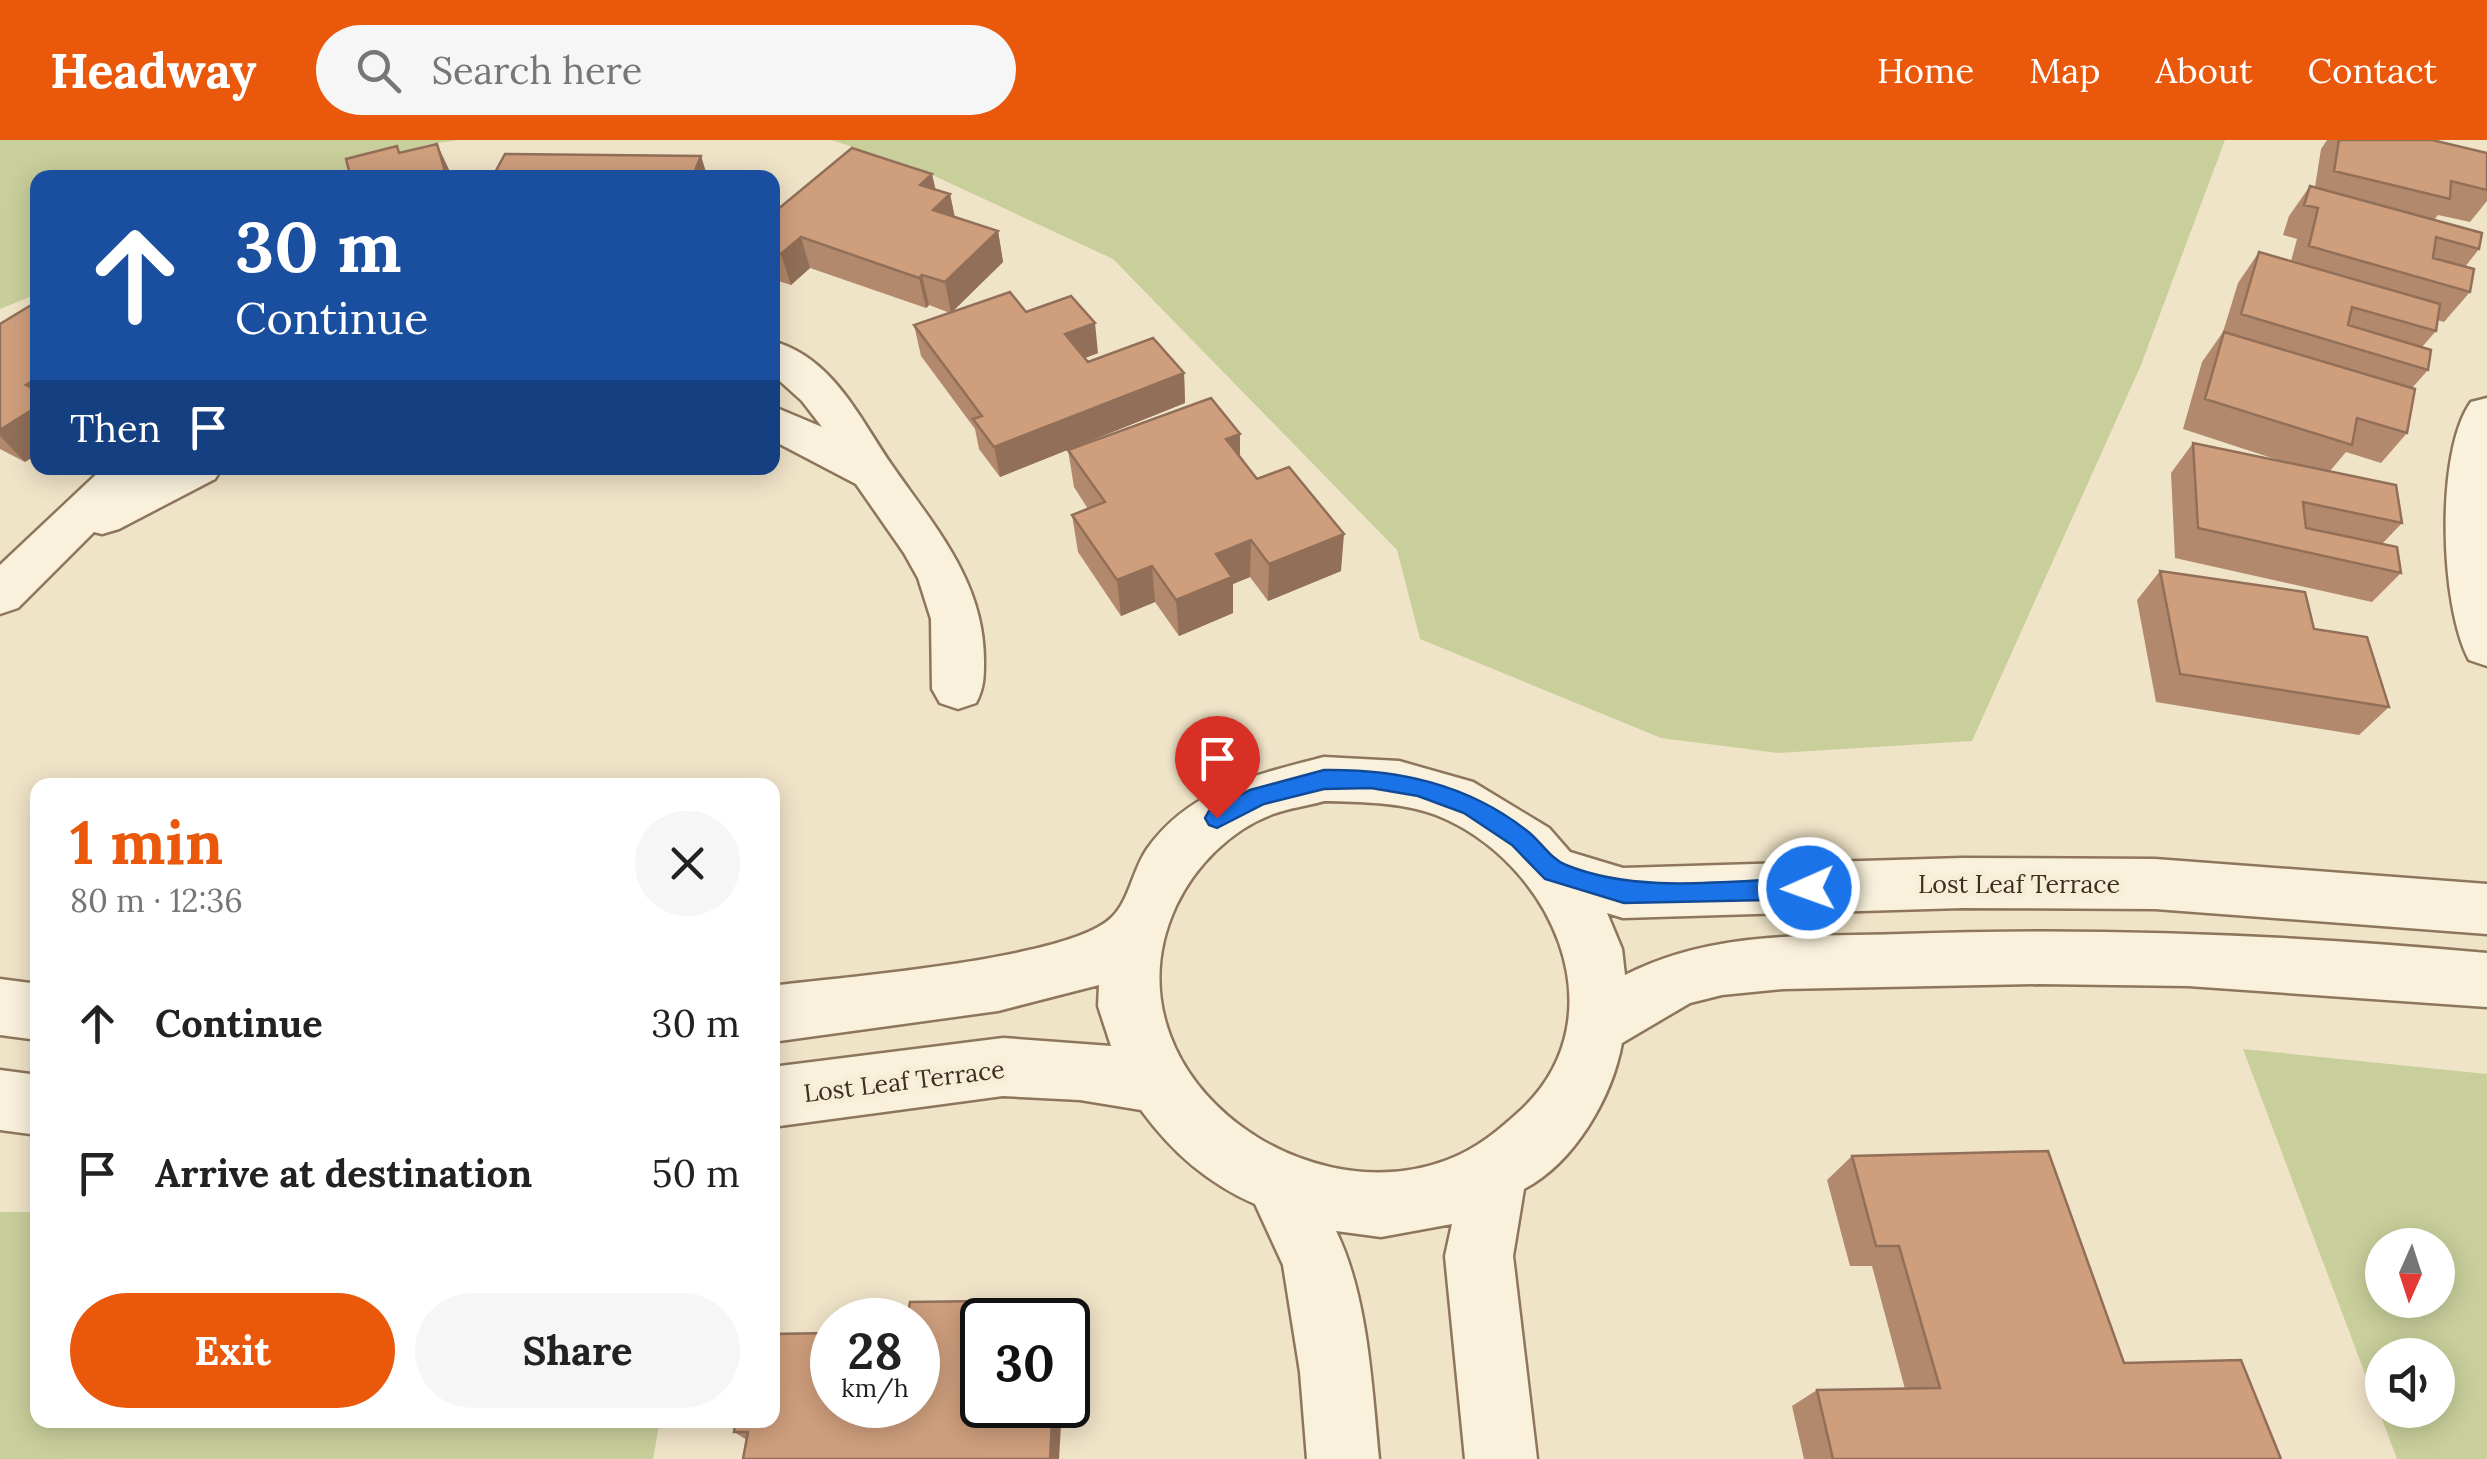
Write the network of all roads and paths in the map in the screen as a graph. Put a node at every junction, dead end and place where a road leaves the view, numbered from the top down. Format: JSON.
{"nodes":[{"id":1,"x":780,"y":358,"type":"edge"},
{"id":2,"x":2487,"y":413,"type":"edge"},
{"id":3,"x":780,"y":425,"type":"edge"},
{"id":4,"x":874,"y":474,"type":"junction"},
{"id":5,"x":124,"y":475,"type":"edge"},
{"id":6,"x":185,"y":475,"type":"edge"},
{"id":7,"x":55,"y":542,"type":"junction"},
{"id":8,"x":0,"y":595,"type":"edge"},
{"id":9,"x":2487,"y":646,"type":"edge"},
{"id":10,"x":958,"y":689,"type":"dead end"},
{"id":11,"x":1554,"y":872,"type":"junction"},
{"id":12,"x":2487,"y":909,"type":"edge"},
{"id":13,"x":1132,"y":936,"type":"junction"},
{"id":14,"x":2487,"y":980,"type":"edge"},
{"id":15,"x":0,"y":1007,"type":"edge"},
{"id":16,"x":30,"y":1011,"type":"edge"},
{"id":17,"x":780,"y":1013,"type":"edge"},
{"id":18,"x":1600,"y":1024,"type":"junction"},
{"id":19,"x":1154,"y":1082,"type":"junction"},
{"id":20,"x":780,"y":1096,"type":"edge"},
{"id":21,"x":0,"y":1100,"type":"edge"},
{"id":22,"x":30,"y":1105,"type":"edge"},
{"id":23,"x":1494,"y":1174,"type":"junction"},
{"id":24,"x":1280,"y":1187,"type":"junction"},
{"id":25,"x":1343,"y":1459,"type":"edge"},
{"id":26,"x":1501,"y":1459,"type":"edge"}],
"edges":[{"from":1,"to":4,"type":"street"},
{"from":2,"to":9,"type":"street"},
{"from":3,"to":4,"type":"street"},
{"from":4,"to":10,"type":"street"},
{"from":5,"to":7,"type":"street"},
{"from":6,"to":7,"type":"street"},
{"from":7,"to":8,"type":"street"},
{"from":11,"to":12,"type":"street","name":"Lost Leaf Terrace"},
{"from":11,"to":13,"type":"street"},
{"from":11,"to":18,"type":"street"},
{"from":13,"to":17,"type":"street"},
{"from":13,"to":19,"type":"street"},
{"from":14,"to":18,"type":"street"},
{"from":15,"to":16,"type":"street"},
{"from":18,"to":23,"type":"street"},
{"from":19,"to":20,"type":"street","name":"Lost Leaf Terrace"},
{"from":19,"to":24,"type":"street"},
{"from":21,"to":22,"type":"street"},
{"from":23,"to":24,"type":"street"},
{"from":23,"to":26,"type":"street"},
{"from":24,"to":25,"type":"street"}]}
